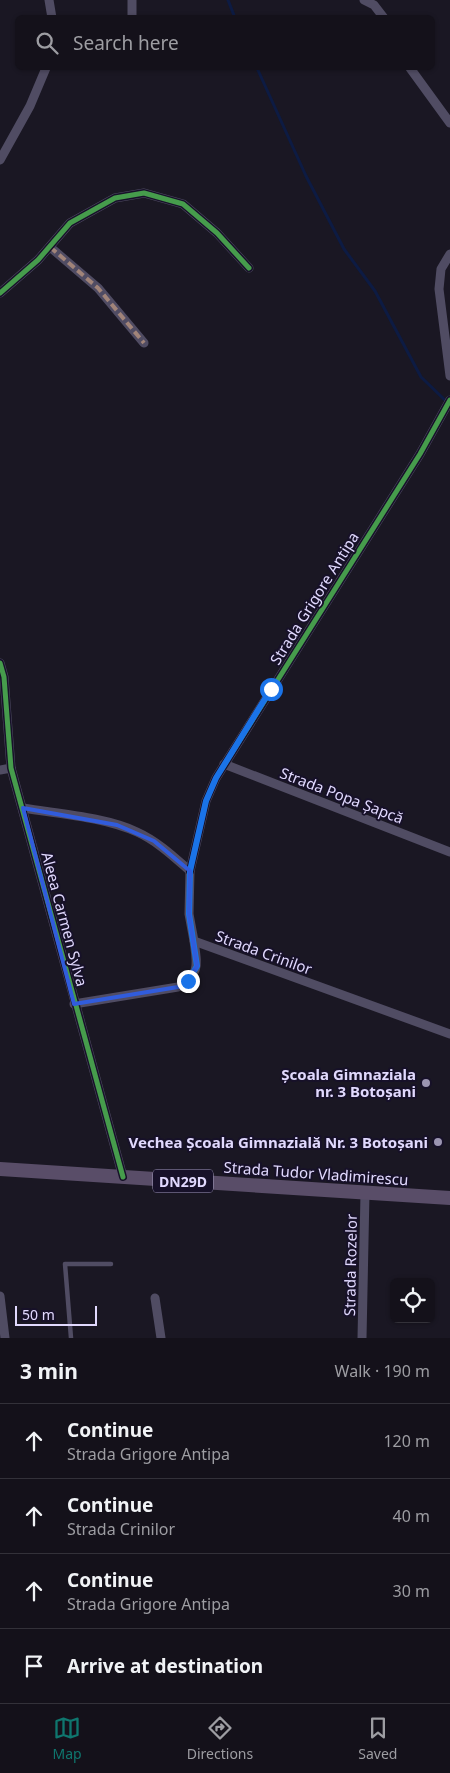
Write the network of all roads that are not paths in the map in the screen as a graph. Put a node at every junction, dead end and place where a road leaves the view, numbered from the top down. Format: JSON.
{"nodes":[{"id":1,"x":49,"y":0,"type":"edge"},
{"id":2,"x":132,"y":0,"type":"edge"},
{"id":3,"x":364,"y":0,"type":"edge"},
{"id":4,"x":52,"y":15,"type":"edge"},
{"id":5,"x":132,"y":15,"type":"edge"},
{"id":6,"x":382,"y":15,"type":"edge"},
{"id":7,"x":45,"y":70,"type":"edge"},
{"id":8,"x":411,"y":70,"type":"edge"},
{"id":9,"x":450,"y":123,"type":"edge"},
{"id":10,"x":0,"y":160,"type":"edge"},
{"id":11,"x":50,"y":247,"type":"junction"},
{"id":12,"x":450,"y":254,"type":"edge"},
{"id":13,"x":249,"y":268,"type":"dead end"},
{"id":14,"x":0,"y":293,"type":"edge"},
{"id":15,"x":144,"y":343,"type":"dead end"},
{"id":16,"x":450,"y":376,"type":"edge"},
{"id":17,"x":450,"y":400,"type":"edge"},
{"id":18,"x":0,"y":663,"type":"edge"},
{"id":19,"x":224,"y":764,"type":"junction"},
{"id":20,"x":11,"y":768,"type":"junction"},
{"id":21,"x":0,"y":770,"type":"edge"},
{"id":22,"x":23,"y":808,"type":"junction"},
{"id":23,"x":450,"y":852,"type":"edge"},
{"id":24,"x":190,"y":871,"type":"junction"},
{"id":25,"x":194,"y":941,"type":"junction"},
{"id":26,"x":74,"y":1004,"type":"junction"},
{"id":27,"x":450,"y":1034,"type":"edge"},
{"id":28,"x":0,"y":1169,"type":"edge"},
{"id":29,"x":123,"y":1177,"type":"junction"},
{"id":30,"x":365,"y":1193,"type":"junction"},
{"id":31,"x":450,"y":1198,"type":"edge"},
{"id":32,"x":111,"y":1264,"type":"dead end"},
{"id":33,"x":0,"y":1296,"type":"edge"},
{"id":34,"x":155,"y":1298,"type":"dead end"},
{"id":35,"x":5,"y":1338,"type":"edge"},
{"id":36,"x":70,"y":1338,"type":"edge"},
{"id":37,"x":161,"y":1338,"type":"edge"},
{"id":38,"x":362,"y":1338,"type":"edge"}],
"edges":[{"from":1,"to":4,"type":"street"},
{"from":2,"to":5,"type":"street"},
{"from":3,"to":6,"type":"street"},
{"from":7,"to":10,"type":"street"},
{"from":8,"to":9,"type":"street"},
{"from":11,"to":13,"type":"street"},
{"from":11,"to":14,"type":"street"},
{"from":11,"to":15,"type":"street"},
{"from":12,"to":16,"type":"street"},
{"from":17,"to":19,"type":"street","name":"Strada Grigore Antipa"},
{"from":18,"to":20,"type":"street","name":"Aleea Carmen Sylva"},
{"from":19,"to":23,"type":"street","name":"Strada Popa Șapcă"},
{"from":19,"to":24,"type":"street","name":"Strada Grigore Antipa"},
{"from":20,"to":21,"type":"street"},
{"from":20,"to":22,"type":"street","name":"Aleea Carmen Sylva"},
{"from":22,"to":24,"type":"street"},
{"from":22,"to":26,"type":"street","name":"Aleea Carmen Sylva"},
{"from":24,"to":25,"type":"street","name":"Strada Crinilor"},
{"from":25,"to":26,"type":"street"},
{"from":25,"to":27,"type":"street","name":"Strada Crinilor"},
{"from":26,"to":29,"type":"street","name":"Aleea Carmen Sylva"},
{"from":28,"to":29,"type":"main road","name":"Strada Tudor Vladimirescu","number":"DN29D"},
{"from":29,"to":30,"type":"main road","name":"Strada Tudor Vladimirescu","number":"DN29D"},
{"from":30,"to":31,"type":"main road","name":"Strada Tudor Vladimirescu","number":"DN29D"},
{"from":30,"to":38,"type":"street","name":"Strada Rozelor"},
{"from":32,"to":36,"type":"lane"},
{"from":33,"to":35,"type":"street"},
{"from":34,"to":37,"type":"street"}]}
